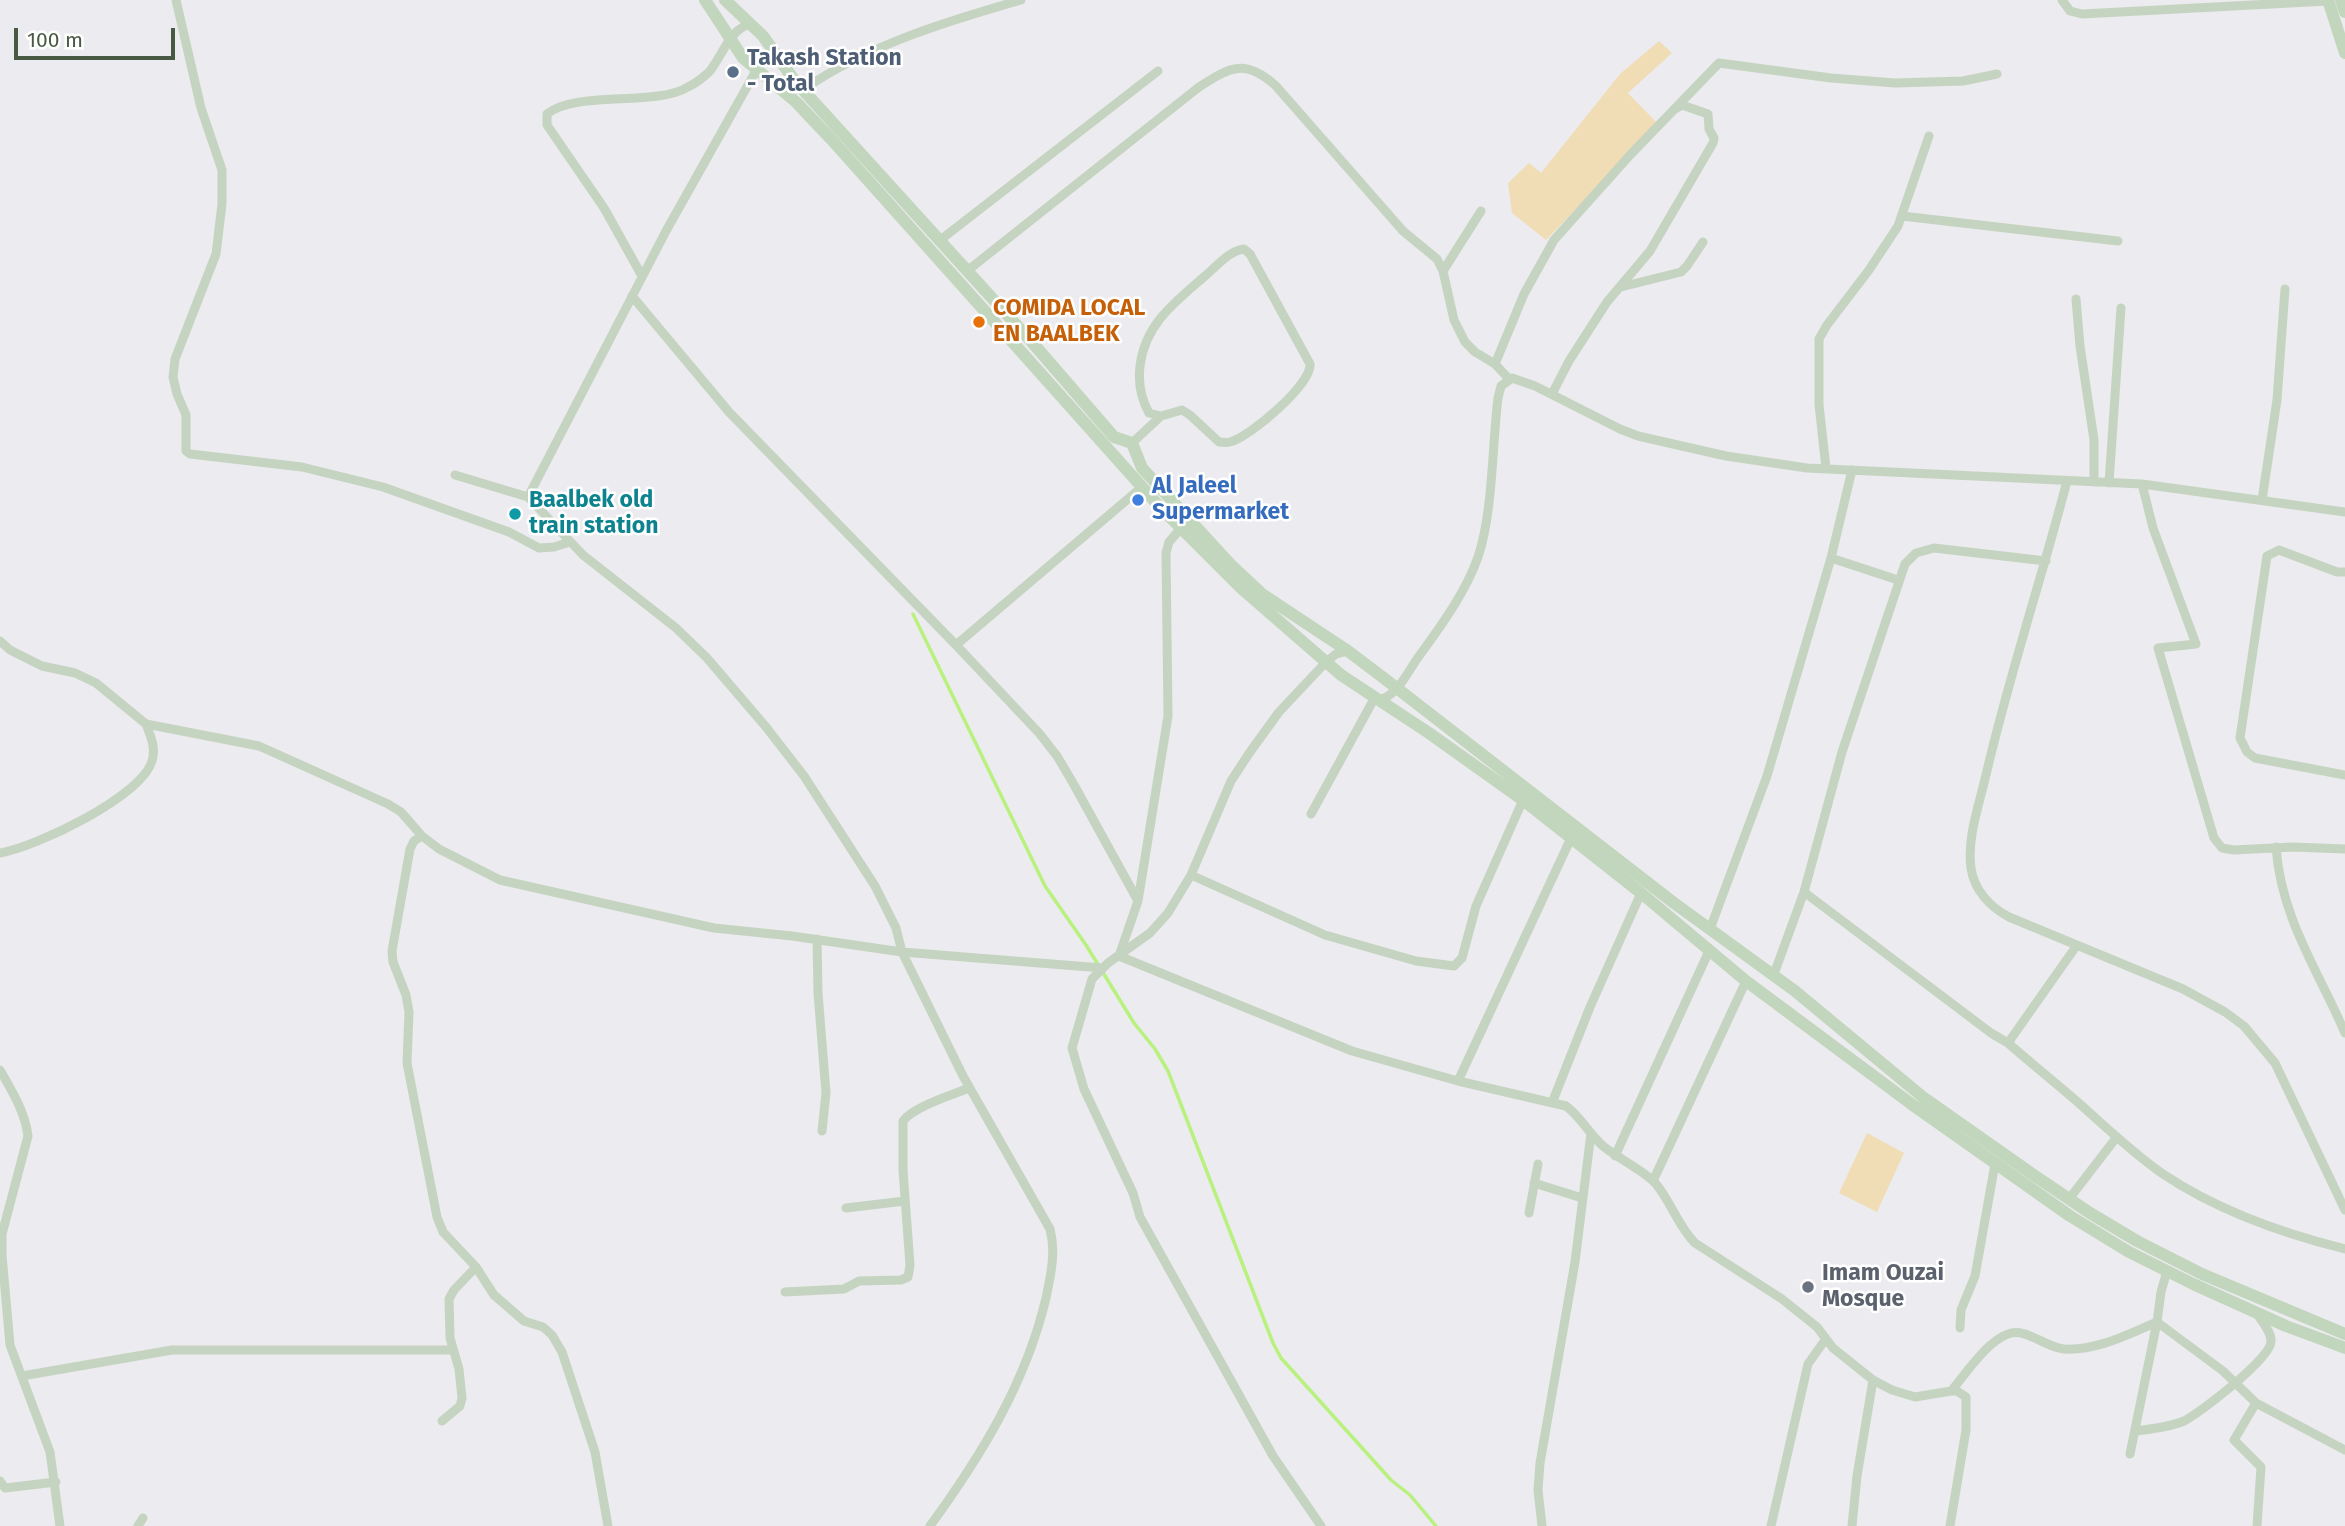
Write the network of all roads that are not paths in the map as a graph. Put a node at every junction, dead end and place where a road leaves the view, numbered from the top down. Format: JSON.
{"nodes":[{"id":1,"x":176,"y":0,"type":"edge"},
{"id":2,"x":705,"y":0,"type":"edge"},
{"id":3,"x":725,"y":0,"type":"edge"},
{"id":4,"x":1021,"y":0,"type":"edge"},
{"id":5,"x":2062,"y":0,"type":"edge"},
{"id":6,"x":2332,"y":0,"type":"edge"},
{"id":7,"x":2345,"y":12,"type":"edge"},
{"id":8,"x":751,"y":23,"type":"junction"},
{"id":9,"x":730,"y":41,"type":"junction"},
{"id":10,"x":771,"y":48,"type":"junction"},
{"id":11,"x":2345,"y":53,"type":"edge"},
{"id":12,"x":757,"y":69,"type":"junction"},
{"id":13,"x":1158,"y":71,"type":"dead end"},
{"id":14,"x":1997,"y":74,"type":"dead end"},
{"id":15,"x":803,"y":90,"type":"junction"},
{"id":16,"x":1671,"y":111,"type":"junction"},
{"id":17,"x":1929,"y":136,"type":"dead end"},
{"id":18,"x":1481,"y":211,"type":"dead end"},
{"id":19,"x":1902,"y":216,"type":"junction"},
{"id":20,"x":939,"y":241,"type":"junction"},
{"id":21,"x":2118,"y":241,"type":"dead end"},
{"id":22,"x":1703,"y":242,"type":"dead end"},
{"id":23,"x":967,"y":271,"type":"junction"},
{"id":24,"x":1444,"y":271,"type":"junction"},
{"id":25,"x":642,"y":276,"type":"junction"},
{"id":26,"x":1620,"y":287,"type":"junction"},
{"id":27,"x":2285,"y":289,"type":"dead end"},
{"id":28,"x":632,"y":296,"type":"junction"},
{"id":29,"x":2076,"y":299,"type":"dead end"},
{"id":30,"x":2121,"y":308,"type":"dead end"},
{"id":31,"x":1495,"y":364,"type":"junction"},
{"id":32,"x":1508,"y":379,"type":"junction"},
{"id":33,"x":1552,"y":394,"type":"junction"},
{"id":34,"x":1161,"y":416,"type":"junction"},
{"id":35,"x":1132,"y":443,"type":"junction"},
{"id":36,"x":1826,"y":468,"type":"junction"},
{"id":37,"x":1852,"y":470,"type":"junction"},
{"id":38,"x":455,"y":475,"type":"dead end"},
{"id":39,"x":2067,"y":481,"type":"junction"},
{"id":40,"x":2094,"y":482,"type":"junction"},
{"id":41,"x":2109,"y":483,"type":"junction"},
{"id":42,"x":2142,"y":484,"type":"junction"},
{"id":43,"x":1142,"y":487,"type":"junction"},
{"id":44,"x":528,"y":497,"type":"junction"},
{"id":45,"x":2262,"y":500,"type":"junction"},
{"id":46,"x":2345,"y":512,"type":"edge"},
{"id":47,"x":1181,"y":528,"type":"junction"},
{"id":48,"x":570,"y":542,"type":"junction"},
{"id":49,"x":1831,"y":558,"type":"junction"},
{"id":50,"x":2046,"y":561,"type":"junction"},
{"id":51,"x":2345,"y":572,"type":"edge"},
{"id":52,"x":1898,"y":580,"type":"junction"},
{"id":53,"x":0,"y":641,"type":"edge"},
{"id":54,"x":956,"y":645,"type":"junction"},
{"id":55,"x":1348,"y":651,"type":"junction"},
{"id":56,"x":1326,"y":662,"type":"junction"},
{"id":57,"x":1397,"y":688,"type":"junction"},
{"id":58,"x":1375,"y":700,"type":"junction"},
{"id":59,"x":146,"y":724,"type":"junction"},
{"id":60,"x":2345,"y":775,"type":"edge"},
{"id":61,"x":1523,"y":800,"type":"junction"},
{"id":62,"x":1311,"y":814,"type":"dead end"},
{"id":63,"x":422,"y":836,"type":"junction"},
{"id":64,"x":1571,"y":838,"type":"junction"},
{"id":65,"x":2276,"y":847,"type":"junction"},
{"id":66,"x":2345,"y":849,"type":"edge"},
{"id":67,"x":0,"y":853,"type":"edge"},
{"id":68,"x":1191,"y":875,"type":"junction"},
{"id":69,"x":1804,"y":892,"type":"junction"},
{"id":70,"x":1641,"y":893,"type":"junction"},
{"id":71,"x":1138,"y":901,"type":"junction"},
{"id":72,"x":1710,"y":929,"type":"junction"},
{"id":73,"x":817,"y":939,"type":"junction"},
{"id":74,"x":2077,"y":945,"type":"junction"},
{"id":75,"x":1709,"y":951,"type":"junction"},
{"id":76,"x":902,"y":952,"type":"junction"},
{"id":77,"x":1119,"y":956,"type":"junction"},
{"id":78,"x":1753,"y":960,"type":"junction"},
{"id":79,"x":1102,"y":968,"type":"junction"},
{"id":80,"x":1774,"y":974,"type":"junction"},
{"id":81,"x":1742,"y":978,"type":"junction"},
{"id":82,"x":1795,"y":991,"type":"junction"},
{"id":83,"x":1783,"y":1009,"type":"junction"},
{"id":84,"x":2345,"y":1033,"type":"edge"},
{"id":85,"x":2008,"y":1043,"type":"junction"},
{"id":86,"x":0,"y":1070,"type":"edge"},
{"id":87,"x":1458,"y":1081,"type":"junction"},
{"id":88,"x":969,"y":1088,"type":"junction"},
{"id":89,"x":1552,"y":1103,"type":"junction"},
{"id":90,"x":822,"y":1131,"type":"dead end"},
{"id":91,"x":1591,"y":1133,"type":"junction"},
{"id":92,"x":2116,"y":1138,"type":"junction"},
{"id":93,"x":1615,"y":1156,"type":"junction"},
{"id":94,"x":1538,"y":1164,"type":"dead end"},
{"id":95,"x":1995,"y":1164,"type":"junction"},
{"id":96,"x":1653,"y":1181,"type":"junction"},
{"id":97,"x":1534,"y":1184,"type":"junction"},
{"id":98,"x":1582,"y":1198,"type":"junction"},
{"id":99,"x":2069,"y":1199,"type":"junction"},
{"id":100,"x":905,"y":1201,"type":"junction"},
{"id":101,"x":846,"y":1208,"type":"dead end"},
{"id":102,"x":2345,"y":1210,"type":"edge"},
{"id":103,"x":1529,"y":1213,"type":"dead end"},
{"id":104,"x":2345,"y":1249,"type":"edge"},
{"id":105,"x":476,"y":1267,"type":"junction"},
{"id":106,"x":2167,"y":1271,"type":"junction"},
{"id":107,"x":785,"y":1292,"type":"dead end"},
{"id":108,"x":2256,"y":1312,"type":"junction"},
{"id":109,"x":2157,"y":1322,"type":"junction"},
{"id":110,"x":1960,"y":1328,"type":"dead end"},
{"id":111,"x":2345,"y":1334,"type":"edge"},
{"id":112,"x":1825,"y":1340,"type":"junction"},
{"id":113,"x":2345,"y":1348,"type":"edge"},
{"id":114,"x":453,"y":1350,"type":"junction"},
{"id":115,"x":22,"y":1376,"type":"junction"},
{"id":116,"x":1873,"y":1380,"type":"junction"},
{"id":117,"x":2236,"y":1382,"type":"junction"},
{"id":118,"x":1951,"y":1391,"type":"junction"},
{"id":119,"x":2256,"y":1403,"type":"junction"},
{"id":120,"x":442,"y":1421,"type":"dead end"},
{"id":121,"x":2136,"y":1431,"type":"junction"},
{"id":122,"x":2345,"y":1450,"type":"edge"},
{"id":123,"x":2130,"y":1454,"type":"dead end"},
{"id":124,"x":0,"y":1480,"type":"edge"},
{"id":125,"x":56,"y":1482,"type":"junction"},
{"id":126,"x":60,"y":1526,"type":"edge"},
{"id":127,"x":608,"y":1526,"type":"edge"},
{"id":128,"x":930,"y":1526,"type":"edge"},
{"id":129,"x":1321,"y":1526,"type":"edge"},
{"id":130,"x":1542,"y":1526,"type":"edge"},
{"id":131,"x":1771,"y":1526,"type":"edge"},
{"id":132,"x":1852,"y":1526,"type":"edge"},
{"id":133,"x":1950,"y":1526,"type":"edge"},
{"id":134,"x":2257,"y":1526,"type":"edge"}],
"edges":[{"from":1,"to":48,"type":"street"},
{"from":2,"to":9,"type":"main road"},
{"from":3,"to":8,"type":"main road"},
{"from":4,"to":15,"type":"street"},
{"from":5,"to":6,"type":"street"},
{"from":6,"to":7,"type":"main road"},
{"from":6,"to":11,"type":"main road"},
{"from":8,"to":9,"type":"street"},
{"from":8,"to":10,"type":"main road"},
{"from":9,"to":12,"type":"main road"},
{"from":9,"to":25,"type":"street"},
{"from":10,"to":12,"type":"street"},
{"from":10,"to":15,"type":"main road"},
{"from":12,"to":25,"type":"street"},
{"from":12,"to":43,"type":"main road"},
{"from":13,"to":20,"type":"street"},
{"from":14,"to":16,"type":"street"},
{"from":15,"to":20,"type":"main road"},
{"from":16,"to":26,"type":"street"},
{"from":16,"to":31,"type":"street"},
{"from":17,"to":19,"type":"street"},
{"from":18,"to":24,"type":"street"},
{"from":19,"to":21,"type":"street"},
{"from":19,"to":36,"type":"street"},
{"from":20,"to":23,"type":"main road"},
{"from":22,"to":26,"type":"street"},
{"from":23,"to":24,"type":"street"},
{"from":23,"to":35,"type":"main road"},
{"from":24,"to":31,"type":"street"},
{"from":25,"to":28,"type":"street"},
{"from":26,"to":33,"type":"street"},
{"from":27,"to":45,"type":"street"},
{"from":28,"to":44,"type":"street"},
{"from":28,"to":54,"type":"street"},
{"from":29,"to":40,"type":"street"},
{"from":30,"to":41,"type":"street"},
{"from":31,"to":32,"type":"street"},
{"from":32,"to":33,"type":"street"},
{"from":32,"to":57,"type":"street"},
{"from":33,"to":36,"type":"street"},
{"from":34,"to":34,"type":"street"},
{"from":34,"to":35,"type":"street"},
{"from":35,"to":55,"type":"main road"},
{"from":36,"to":37,"type":"street"},
{"from":37,"to":39,"type":"street"},
{"from":37,"to":49,"type":"street"},
{"from":38,"to":44,"type":"street"},
{"from":39,"to":40,"type":"street"},
{"from":39,"to":50,"type":"street"},
{"from":40,"to":41,"type":"street"},
{"from":41,"to":42,"type":"street"},
{"from":42,"to":45,"type":"street"},
{"from":42,"to":65,"type":"street"},
{"from":43,"to":47,"type":"main road"},
{"from":43,"to":54,"type":"street"},
{"from":44,"to":48,"type":"street"},
{"from":45,"to":46,"type":"street"},
{"from":47,"to":56,"type":"main road"},
{"from":47,"to":71,"type":"street"},
{"from":48,"to":76,"type":"street"},
{"from":49,"to":52,"type":"street"},
{"from":49,"to":72,"type":"street"},
{"from":50,"to":52,"type":"street"},
{"from":50,"to":74,"type":"street"},
{"from":51,"to":60,"type":"street"},
{"from":52,"to":69,"type":"street"},
{"from":53,"to":59,"type":"street"},
{"from":54,"to":71,"type":"street"},
{"from":55,"to":56,"type":"street"},
{"from":55,"to":57,"type":"main road"},
{"from":56,"to":58,"type":"main road"},
{"from":56,"to":68,"type":"street"},
{"from":57,"to":58,"type":"street"},
{"from":57,"to":72,"type":"main road"},
{"from":58,"to":61,"type":"main road"},
{"from":58,"to":62,"type":"street"},
{"from":59,"to":63,"type":"street"},
{"from":59,"to":67,"type":"street"},
{"from":61,"to":64,"type":"main road"},
{"from":61,"to":68,"type":"street"},
{"from":63,"to":73,"type":"street"},
{"from":63,"to":105,"type":"street"},
{"from":64,"to":70,"type":"main road"},
{"from":64,"to":87,"type":"street"},
{"from":65,"to":66,"type":"street"},
{"from":65,"to":84,"type":"street"},
{"from":68,"to":77,"type":"street"},
{"from":69,"to":80,"type":"street"},
{"from":69,"to":85,"type":"street"},
{"from":70,"to":75,"type":"main road"},
{"from":70,"to":89,"type":"street"},
{"from":71,"to":77,"type":"street"},
{"from":72,"to":78,"type":"main road"},
{"from":73,"to":76,"type":"street"},
{"from":73,"to":90,"type":"street"},
{"from":74,"to":85,"type":"street"},
{"from":74,"to":102,"type":"street"},
{"from":75,"to":81,"type":"main road"},
{"from":75,"to":93,"type":"street"},
{"from":76,"to":79,"type":"street"},
{"from":76,"to":88,"type":"street"},
{"from":77,"to":79,"type":"street"},
{"from":77,"to":87,"type":"street"},
{"from":78,"to":80,"type":"main road"},
{"from":78,"to":81,"type":"main road"},
{"from":79,"to":129,"type":"street"},
{"from":80,"to":82,"type":"main road"},
{"from":81,"to":83,"type":"main road"},
{"from":81,"to":96,"type":"street"},
{"from":82,"to":83,"type":"main road"},
{"from":82,"to":99,"type":"main road"},
{"from":83,"to":95,"type":"main road"},
{"from":85,"to":92,"type":"street"},
{"from":86,"to":115,"type":"street"},
{"from":87,"to":89,"type":"street"},
{"from":88,"to":100,"type":"street"},
{"from":88,"to":128,"type":"street"},
{"from":89,"to":91,"type":"street"},
{"from":91,"to":93,"type":"street"},
{"from":91,"to":98,"type":"street"},
{"from":92,"to":99,"type":"street"},
{"from":92,"to":104,"type":"street"},
{"from":93,"to":96,"type":"street"},
{"from":94,"to":97,"type":"street"},
{"from":95,"to":106,"type":"main road"},
{"from":95,"to":110,"type":"street"},
{"from":96,"to":112,"type":"street"},
{"from":97,"to":98,"type":"street"},
{"from":97,"to":103,"type":"street"},
{"from":98,"to":130,"type":"street"},
{"from":99,"to":111,"type":"main road"},
{"from":100,"to":101,"type":"street"},
{"from":100,"to":107,"type":"street"},
{"from":105,"to":114,"type":"street"},
{"from":105,"to":127,"type":"street"},
{"from":106,"to":108,"type":"main road"},
{"from":106,"to":109,"type":"street"},
{"from":108,"to":113,"type":"main road"},
{"from":108,"to":117,"type":"street"},
{"from":109,"to":117,"type":"street"},
{"from":109,"to":118,"type":"street"},
{"from":109,"to":121,"type":"street"},
{"from":112,"to":116,"type":"street"},
{"from":112,"to":131,"type":"street"},
{"from":114,"to":115,"type":"street"},
{"from":114,"to":120,"type":"street"},
{"from":115,"to":125,"type":"street"},
{"from":116,"to":118,"type":"street"},
{"from":116,"to":132,"type":"street"},
{"from":117,"to":119,"type":"street"},
{"from":117,"to":121,"type":"street"},
{"from":118,"to":133,"type":"street"},
{"from":119,"to":122,"type":"street"},
{"from":119,"to":134,"type":"street"},
{"from":121,"to":123,"type":"street"},
{"from":124,"to":125,"type":"street"},
{"from":125,"to":126,"type":"street"}]}
